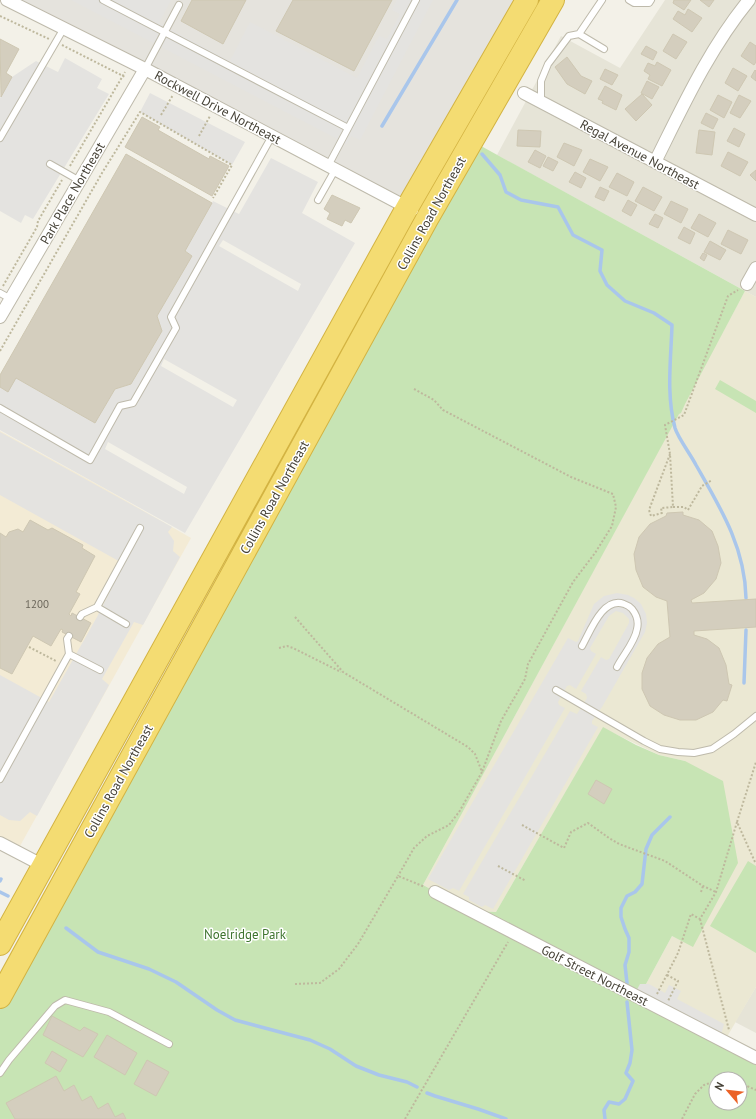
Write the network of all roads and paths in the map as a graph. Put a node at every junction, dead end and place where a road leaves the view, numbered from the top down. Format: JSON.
{"nodes":[{"id":1,"x":103,"y":0,"type":"edge"},
{"id":2,"x":416,"y":0,"type":"edge"},
{"id":3,"x":527,"y":0,"type":"edge"},
{"id":4,"x":553,"y":0,"type":"edge"},
{"id":5,"x":602,"y":0,"type":"edge"},
{"id":6,"x":651,"y":0,"type":"edge"},
{"id":7,"x":749,"y":0,"type":"edge"},
{"id":8,"x":11,"y":1,"type":"edge"},
{"id":9,"x":632,"y":2,"type":"edge"},
{"id":10,"x":179,"y":5,"type":"dead end"},
{"id":11,"x":64,"y":28,"type":"junction"},
{"id":12,"x":164,"y":32,"type":"junction"},
{"id":13,"x":579,"y":34,"type":"junction"},
{"id":14,"x":604,"y":49,"type":"dead end"},
{"id":15,"x":145,"y":69,"type":"junction"},
{"id":16,"x":178,"y":86,"type":"junction"},
{"id":17,"x":524,"y":93,"type":"dead end"},
{"id":18,"x":541,"y":103,"type":"junction"},
{"id":19,"x":216,"y":106,"type":"junction"},
{"id":20,"x":161,"y":115,"type":"dead end"},
{"id":21,"x":348,"y":128,"type":"junction"},
{"id":22,"x":199,"y":136,"type":"dead end"},
{"id":23,"x":272,"y":136,"type":"junction"},
{"id":24,"x":0,"y":138,"type":"edge"},
{"id":25,"x":656,"y":162,"type":"junction"},
{"id":26,"x":50,"y":164,"type":"dead end"},
{"id":27,"x":332,"y":168,"type":"junction"},
{"id":28,"x":80,"y":181,"type":"junction"},
{"id":29,"x":213,"y":198,"type":"dead end"},
{"id":30,"x":318,"y":200,"type":"dead end"},
{"id":31,"x":407,"y":208,"type":"junction"},
{"id":32,"x":756,"y":215,"type":"edge"},
{"id":33,"x":427,"y":218,"type":"junction"},
{"id":34,"x":756,"y":268,"type":"edge"},
{"id":35,"x":747,"y":284,"type":"joint"},
{"id":36,"x":5,"y":296,"type":"edge"},
{"id":37,"x":0,"y":317,"type":"edge"},
{"id":38,"x":0,"y":351,"type":"edge"},
{"id":39,"x":414,"y":389,"type":"dead end"},
{"id":40,"x":0,"y":408,"type":"edge"},
{"id":41,"x":670,"y":454,"type":"junction"},
{"id":42,"x":712,"y":480,"type":"dead end"},
{"id":43,"x":673,"y":507,"type":"junction"},
{"id":44,"x":140,"y":528,"type":"dead end"},
{"id":45,"x":97,"y":607,"type":"junction"},
{"id":46,"x":296,"y":617,"type":"dead end"},
{"id":47,"x":80,"y":618,"type":"dead end"},
{"id":48,"x":126,"y":624,"type":"dead end"},
{"id":49,"x":70,"y":636,"type":"dead end"},
{"id":50,"x":29,"y":646,"type":"dead end"},
{"id":51,"x":582,"y":646,"type":"dead end"},
{"id":52,"x":279,"y":648,"type":"dead end"},
{"id":53,"x":70,"y":654,"type":"junction"},
{"id":54,"x":64,"y":665,"type":"junction"},
{"id":55,"x":617,"y":666,"type":"dead end"},
{"id":56,"x":100,"y":670,"type":"dead end"},
{"id":57,"x":342,"y":672,"type":"junction"},
{"id":58,"x":556,"y":690,"type":"dead end"},
{"id":59,"x":756,"y":716,"type":"edge"},
{"id":60,"x":756,"y":762,"type":"edge"},
{"id":61,"x":482,"y":772,"type":"junction"},
{"id":62,"x":0,"y":779,"type":"edge"},
{"id":63,"x":737,"y":822,"type":"junction"},
{"id":64,"x":522,"y":825,"type":"dead end"},
{"id":65,"x":0,"y":843,"type":"edge"},
{"id":66,"x":755,"y":862,"type":"dead end"},
{"id":67,"x":44,"y":866,"type":"junction"},
{"id":68,"x":498,"y":866,"type":"dead end"},
{"id":69,"x":398,"y":876,"type":"junction"},
{"id":70,"x":526,"y":881,"type":"dead end"},
{"id":71,"x":703,"y":886,"type":"junction"},
{"id":72,"x":435,"y":892,"type":"joint"},
{"id":73,"x":701,"y":892,"type":"dead end"},
{"id":74,"x":716,"y":892,"type":"junction"},
{"id":75,"x":700,"y":919,"type":"junction"},
{"id":76,"x":513,"y":933,"type":"junction"},
{"id":77,"x":0,"y":944,"type":"edge"},
{"id":78,"x":667,"y":975,"type":"junction"},
{"id":79,"x":0,"y":976,"type":"edge"},
{"id":80,"x":295,"y":984,"type":"dead end"},
{"id":81,"x":0,"y":996,"type":"edge"},
{"id":82,"x":651,"y":1004,"type":"junction"},
{"id":83,"x":664,"y":1010,"type":"junction"},
{"id":84,"x":729,"y":1030,"type":"dead end"},
{"id":85,"x":169,"y":1044,"type":"dead end"},
{"id":86,"x":756,"y":1058,"type":"edge"},
{"id":87,"x":0,"y":1074,"type":"edge"},
{"id":88,"x":708,"y":1084,"type":"edge"},
{"id":89,"x":405,"y":1119,"type":"edge"},
{"id":90,"x":682,"y":1119,"type":"edge"}],
"edges":[{"from":1,"to":12,"type":"lane"},
{"from":2,"to":21,"type":"lane"},
{"from":3,"to":31,"type":"highway","name":"Collins Road Northeast"},
{"from":4,"to":33,"type":"highway","name":"Collins Road Northeast"},
{"from":5,"to":13,"type":"lane"},
{"from":6,"to":9,"type":"lane"},
{"from":7,"to":25,"type":"street"},
{"from":8,"to":11,"type":"street","name":"Rockwell Drive Northeast"},
{"from":10,"to":12,"type":"lane"},
{"from":11,"to":15,"type":"street","name":"Rockwell Drive Northeast"},
{"from":11,"to":24,"type":"lane"},
{"from":12,"to":15,"type":"lane"},
{"from":12,"to":21,"type":"lane"},
{"from":13,"to":14,"type":"lane"},
{"from":13,"to":18,"type":"lane"},
{"from":15,"to":16,"type":"street","name":"Rockwell Drive Northeast"},
{"from":15,"to":28,"type":"street","name":"Park Place Northeast"},
{"from":16,"to":19,"type":"street","name":"Rockwell Drive Northeast"},
{"from":16,"to":20,"type":"path"},
{"from":17,"to":18,"type":"street","name":"Regal Avenue Northeast"},
{"from":18,"to":25,"type":"street","name":"Regal Avenue Northeast"},
{"from":19,"to":22,"type":"path"},
{"from":19,"to":23,"type":"street","name":"Rockwell Drive Northeast"},
{"from":21,"to":27,"type":"lane"},
{"from":23,"to":27,"type":"street","name":"Rockwell Drive Northeast"},
{"from":23,"to":40,"type":"lane"},
{"from":25,"to":32,"type":"street","name":"Regal Avenue Northeast"},
{"from":26,"to":28,"type":"lane"},
{"from":27,"to":30,"type":"lane"},
{"from":27,"to":31,"type":"street","name":"Rockwell Drive Northeast"},
{"from":28,"to":36,"type":"street","name":"Park Place Northeast"},
{"from":29,"to":38,"type":"path","name":"Park Place Northeast"},
{"from":31,"to":33,"type":"street","name":"Rockwell Drive Northeast"},
{"from":31,"to":67,"type":"highway","name":"Collins Road Northeast"},
{"from":33,"to":81,"type":"highway","name":"Collins Road Northeast"},
{"from":34,"to":35,"type":"street"},
{"from":35,"to":41,"type":"path"},
{"from":36,"to":37,"type":"street","name":"Park Place Northeast"},
{"from":39,"to":61,"type":"path"},
{"from":41,"to":43,"type":"path"},
{"from":41,"to":43,"type":"path"},
{"from":42,"to":43,"type":"path"},
{"from":44,"to":45,"type":"lane"},
{"from":45,"to":47,"type":"lane"},
{"from":45,"to":48,"type":"lane"},
{"from":46,"to":57,"type":"path"},
{"from":49,"to":53,"type":"lane"},
{"from":50,"to":54,"type":"path"},
{"from":51,"to":55,"type":"lane"},
{"from":52,"to":57,"type":"path"},
{"from":53,"to":54,"type":"lane"},
{"from":53,"to":56,"type":"lane"},
{"from":54,"to":62,"type":"lane"},
{"from":57,"to":61,"type":"path"},
{"from":58,"to":59,"type":"lane"},
{"from":60,"to":63,"type":"path"},
{"from":61,"to":69,"type":"path"},
{"from":63,"to":66,"type":"path"},
{"from":63,"to":74,"type":"path"},
{"from":64,"to":71,"type":"path"},
{"from":65,"to":67,"type":"street"},
{"from":67,"to":77,"type":"highway","name":"Collins Road Northeast"},
{"from":67,"to":79,"type":"highway"},
{"from":68,"to":70,"type":"path"},
{"from":69,"to":72,"type":"path"},
{"from":69,"to":80,"type":"path"},
{"from":71,"to":73,"type":"path"},
{"from":71,"to":74,"type":"path"},
{"from":72,"to":76,"type":"street","name":"Golf Street Northeast"},
{"from":74,"to":75,"type":"path"},
{"from":75,"to":78,"type":"path"},
{"from":75,"to":84,"type":"path"},
{"from":76,"to":82,"type":"street","name":"Golf Street Northeast"},
{"from":76,"to":89,"type":"path"},
{"from":78,"to":82,"type":"path"},
{"from":78,"to":83,"type":"path"},
{"from":82,"to":83,"type":"street","name":"Golf Street Northeast"},
{"from":83,"to":86,"type":"street","name":"Golf Street Northeast"},
{"from":85,"to":87,"type":"lane"},
{"from":88,"to":90,"type":"path"}]}
